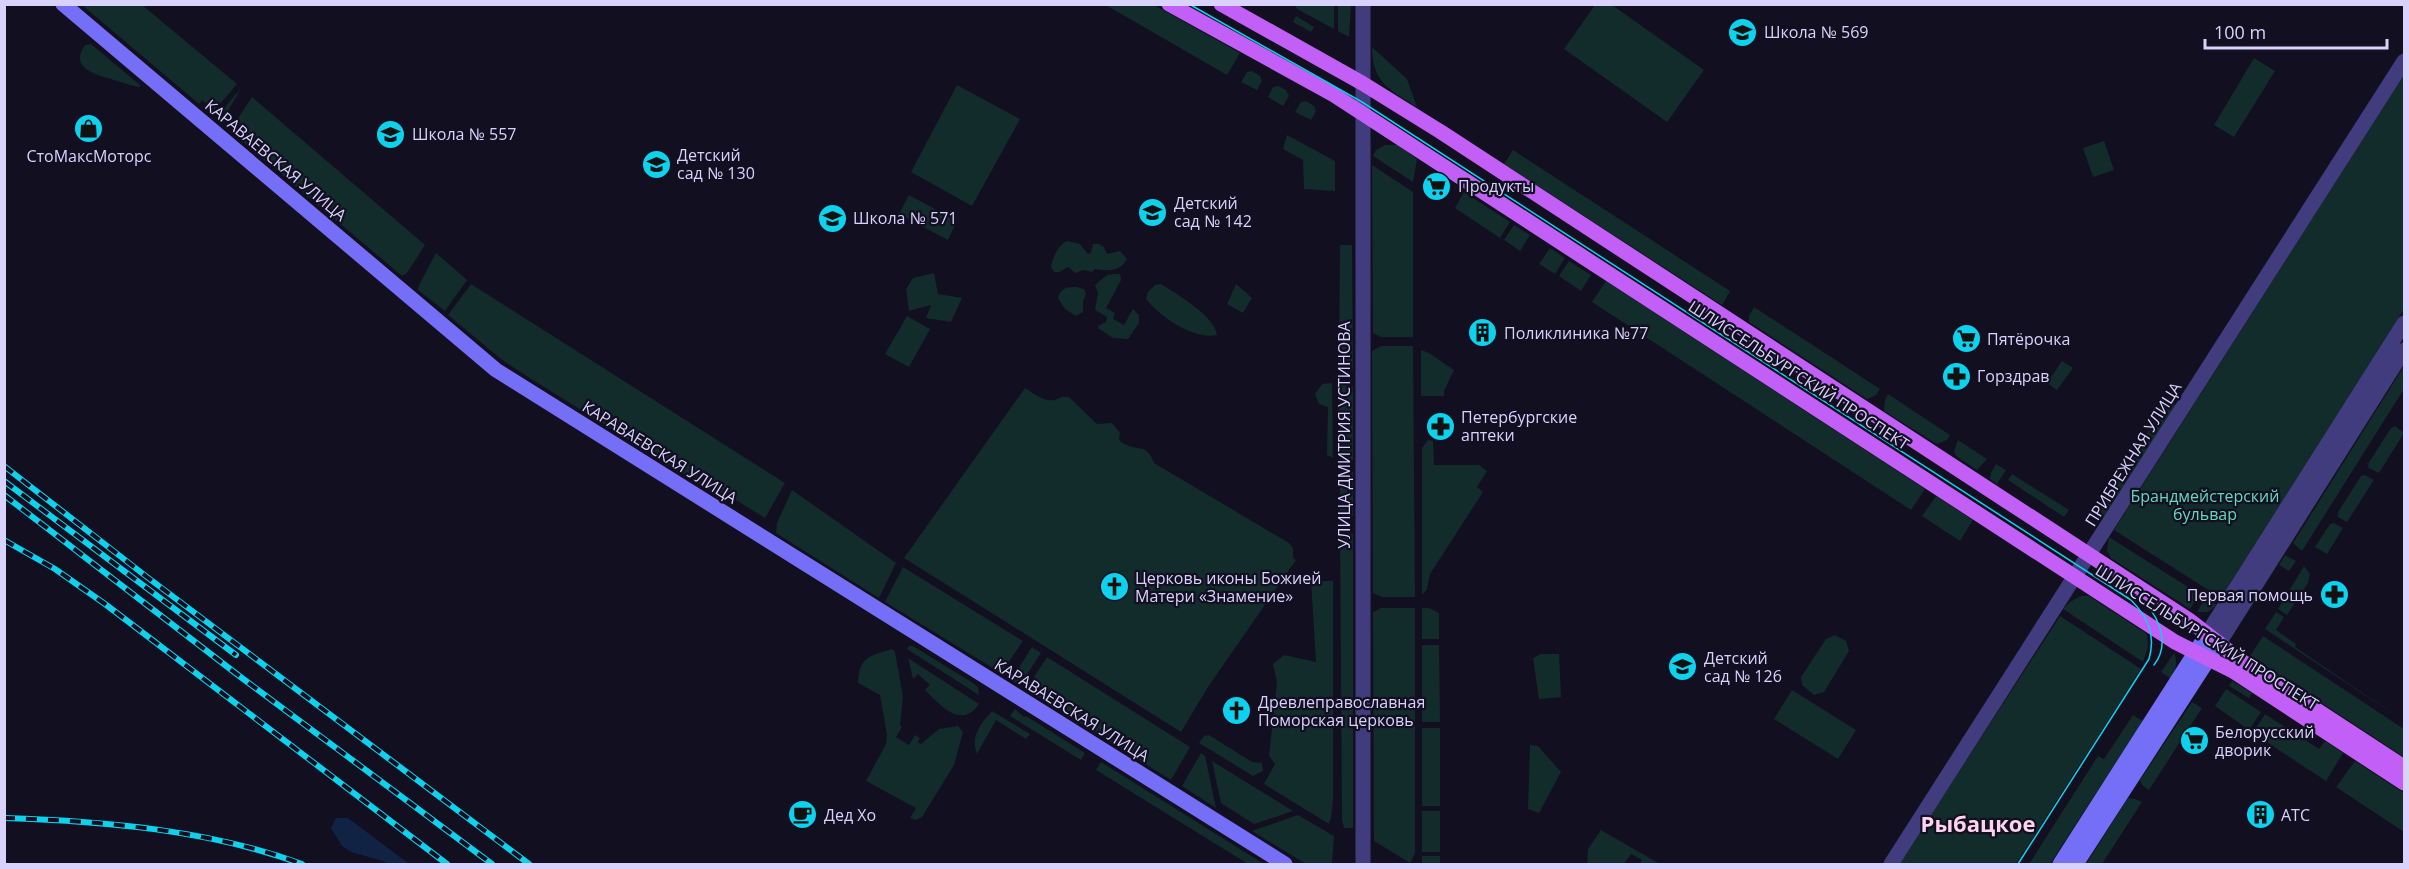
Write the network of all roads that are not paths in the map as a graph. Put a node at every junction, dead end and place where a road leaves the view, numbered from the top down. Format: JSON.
{"nodes":[{"id":1,"x":63,"y":4,"type":"edge"},
{"id":2,"x":1169,"y":4,"type":"edge"},
{"id":3,"x":1221,"y":4,"type":"edge"},
{"id":4,"x":1363,"y":4,"type":"edge"},
{"id":5,"x":2404,"y":61,"type":"edge"},
{"id":6,"x":1362,"y":83,"type":"junction"},
{"id":7,"x":1362,"y":113,"type":"junction"},
{"id":8,"x":2404,"y":323,"type":"edge"},
{"id":9,"x":2404,"y":350,"type":"edge"},
{"id":10,"x":2090,"y":555,"type":"junction"},
{"id":11,"x":2076,"y":577,"type":"junction"},
{"id":12,"x":2213,"y":638,"type":"junction"},
{"id":13,"x":2202,"y":655,"type":"junction"},
{"id":14,"x":2404,"y":766,"type":"edge"},
{"id":15,"x":2404,"y":783,"type":"edge"},
{"id":16,"x":1285,"y":864,"type":"edge"},
{"id":17,"x":1363,"y":864,"type":"edge"},
{"id":18,"x":1892,"y":864,"type":"edge"},
{"id":19,"x":2060,"y":864,"type":"edge"},
{"id":20,"x":2076,"y":864,"type":"edge"}],
"edges":[{"from":1,"to":16,"type":"street","name":"КАРАВАЕВСКАЯ УЛИЦА"},
{"from":2,"to":7,"type":"main road","name":"ШЛИССЕЛЬБУРГСКИЙ ПРОСПЕКТ"},
{"from":3,"to":6,"type":"main road","name":"ШЛИССЕЛЬБУРГСКИЙ ПРОСПЕКТ"},
{"from":4,"to":6,"type":"street","name":"УЛИЦА ДМИТРИЯ УСТИНОВА"},
{"from":5,"to":10,"type":"street","name":"ПРИБРЕЖНАЯ УЛИЦА"},
{"from":6,"to":7,"type":"street","name":"УЛИЦА ДМИТРИЯ УСТИНОВА"},
{"from":6,"to":10,"type":"main road","name":"ШЛИССЕЛЬБУРГСКИЙ ПРОСПЕКТ"},
{"from":7,"to":11,"type":"main road","name":"ШЛИССЕЛЬБУРГСКИЙ ПРОСПЕКТ"},
{"from":7,"to":17,"type":"street","name":"УЛИЦА ДМИТРИЯ УСТИНОВА"},
{"from":8,"to":12,"type":"street"},
{"from":9,"to":12,"type":"street"},
{"from":10,"to":11,"type":"street","name":"ПРИБРЕЖНАЯ УЛИЦА"},
{"from":10,"to":12,"type":"main road","name":"ШЛИССЕЛЬБУРГСКИЙ ПРОСПЕКТ"},
{"from":11,"to":13,"type":"main road","name":"ШЛИССЕЛЬБУРГСКИЙ ПРОСПЕКТ"},
{"from":11,"to":18,"type":"street","name":"ПРИБРЕЖНАЯ УЛИЦА"},
{"from":12,"to":13,"type":"street"},
{"from":12,"to":14,"type":"main road","name":"ШЛИССЕЛЬБУРГСКИЙ ПРОСПЕКТ"},
{"from":13,"to":15,"type":"main road","name":"ШЛИССЕЛЬБУРГСКИЙ ПРОСПЕКТ"},
{"from":13,"to":19,"type":"street"},
{"from":13,"to":20,"type":"street"}]}
